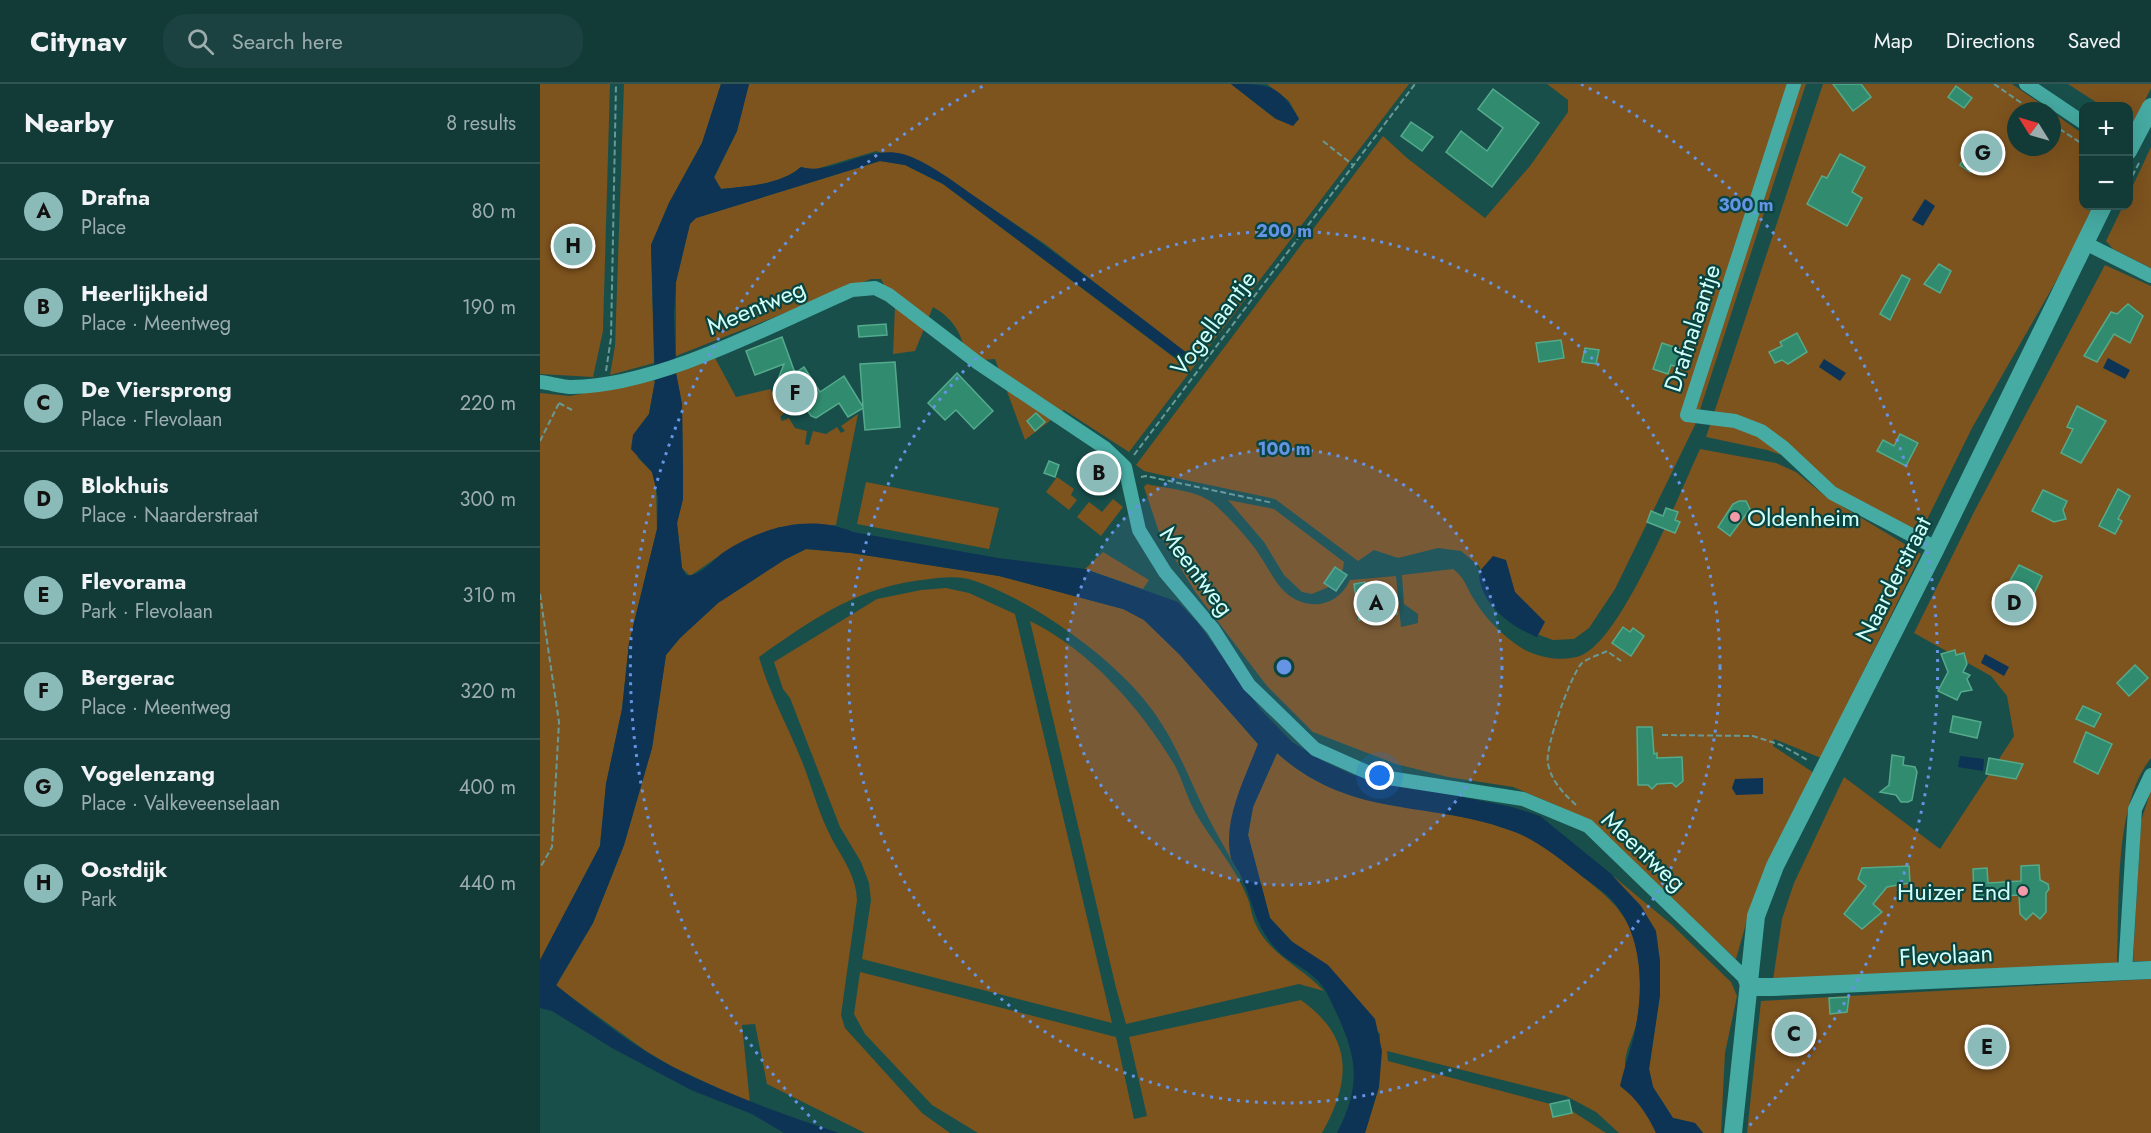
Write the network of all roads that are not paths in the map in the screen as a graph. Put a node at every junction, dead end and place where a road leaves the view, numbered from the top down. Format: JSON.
{"nodes":[{"id":1,"x":1794,"y":84,"type":"edge"},
{"id":2,"x":2026,"y":84,"type":"edge"},
{"id":3,"x":2151,"y":107,"type":"edge"},
{"id":4,"x":2079,"y":120,"type":"edge"},
{"id":5,"x":2133,"y":143,"type":"edge"},
{"id":6,"x":2101,"y":210,"type":"edge"},
{"id":7,"x":2085,"y":243,"type":"junction"},
{"id":8,"x":2151,"y":276,"type":"edge"},
{"id":9,"x":540,"y":382,"type":"edge"},
{"id":10,"x":1936,"y":548,"type":"junction"},
{"id":11,"x":2151,"y":775,"type":"edge"},
{"id":12,"x":2151,"y":970,"type":"edge"},
{"id":13,"x":2125,"y":972,"type":"junction"},
{"id":14,"x":1747,"y":980,"type":"junction"},
{"id":15,"x":1733,"y":1133,"type":"edge"}],
"edges":[{"from":1,"to":10,"type":"street","name":"Drafnalaantje"},
{"from":2,"to":4,"type":"street"},
{"from":3,"to":5,"type":"street"},
{"from":6,"to":7,"type":"street","name":"Naarderstraat"},
{"from":7,"to":8,"type":"street"},
{"from":7,"to":10,"type":"street","name":"Naarderstraat"},
{"from":9,"to":14,"type":"street","name":"Meentweg"},
{"from":10,"to":14,"type":"street","name":"Naarderstraat"},
{"from":11,"to":13,"type":"street"},
{"from":12,"to":13,"type":"street","name":"Flevolaan"},
{"from":13,"to":14,"type":"street","name":"Flevolaan"},
{"from":14,"to":15,"type":"street","name":"Naarderstraat"}]}
